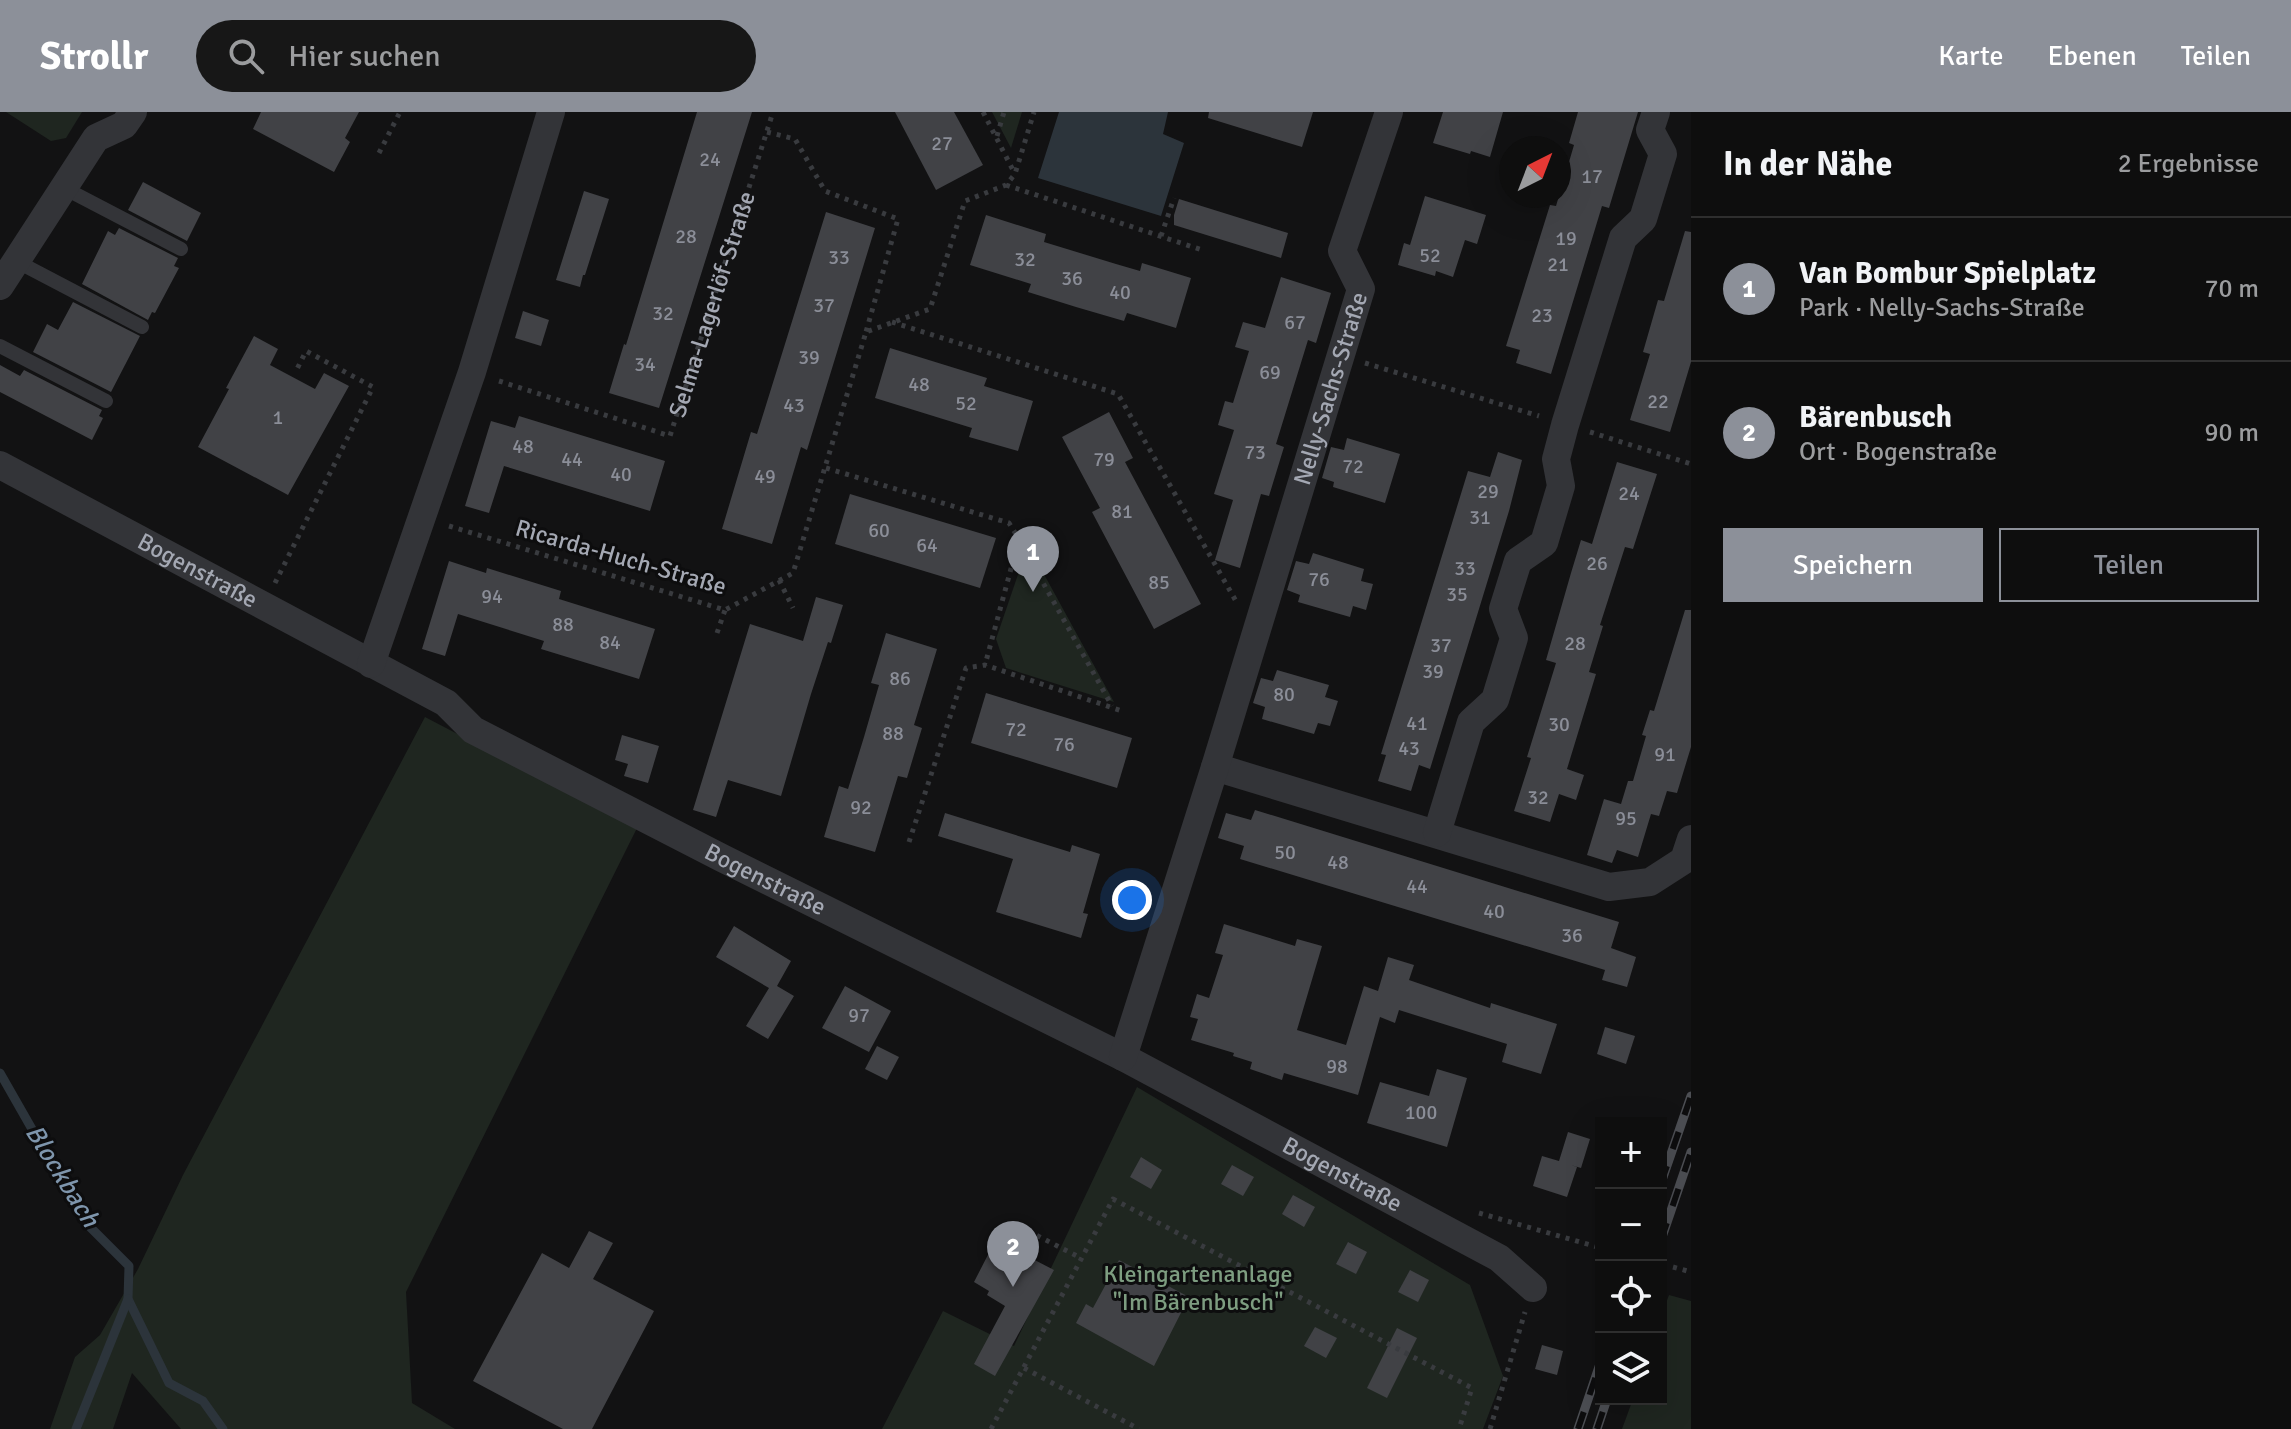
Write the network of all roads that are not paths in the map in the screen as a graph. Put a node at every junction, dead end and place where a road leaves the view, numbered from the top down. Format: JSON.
{"nodes":[{"id":1,"x":133,"y":112,"type":"edge"},
{"id":2,"x":551,"y":112,"type":"edge"},
{"id":3,"x":1389,"y":112,"type":"edge"},
{"id":4,"x":1656,"y":112,"type":"edge"},
{"id":5,"x":64,"y":188,"type":"junction"},
{"id":6,"x":181,"y":249,"type":"dead end"},
{"id":7,"x":16,"y":261,"type":"junction"},
{"id":8,"x":0,"y":286,"type":"edge"},
{"id":9,"x":142,"y":327,"type":"dead end"},
{"id":10,"x":0,"y":346,"type":"edge"},
{"id":11,"x":106,"y":401,"type":"dead end"},
{"id":12,"x":0,"y":465,"type":"edge"},
{"id":13,"x":371,"y":664,"type":"junction"},
{"id":14,"x":1215,"y":767,"type":"junction"},
{"id":15,"x":1437,"y":833,"type":"junction"},
{"id":16,"x":1691,"y":839,"type":"edge"},
{"id":17,"x":1123,"y":1057,"type":"junction"},
{"id":18,"x":1533,"y":1288,"type":"road end"}],
"edges":[{"from":1,"to":5,"type":"street"},
{"from":2,"to":13,"type":"street"},
{"from":3,"to":14,"type":"street","name":"Nelly-Sachs-Straße"},
{"from":4,"to":15,"type":"street"},
{"from":5,"to":6,"type":"lane"},
{"from":5,"to":7,"type":"street"},
{"from":7,"to":8,"type":"street"},
{"from":7,"to":9,"type":"lane"},
{"from":10,"to":11,"type":"lane"},
{"from":12,"to":13,"type":"street","name":"Bogenstraße"},
{"from":13,"to":17,"type":"street","name":"Bogenstraße"},
{"from":14,"to":15,"type":"street"},
{"from":14,"to":17,"type":"street","name":"Nelly-Sachs-Straße"},
{"from":15,"to":16,"type":"street"},
{"from":17,"to":18,"type":"street","name":"Bogenstraße"}]}
